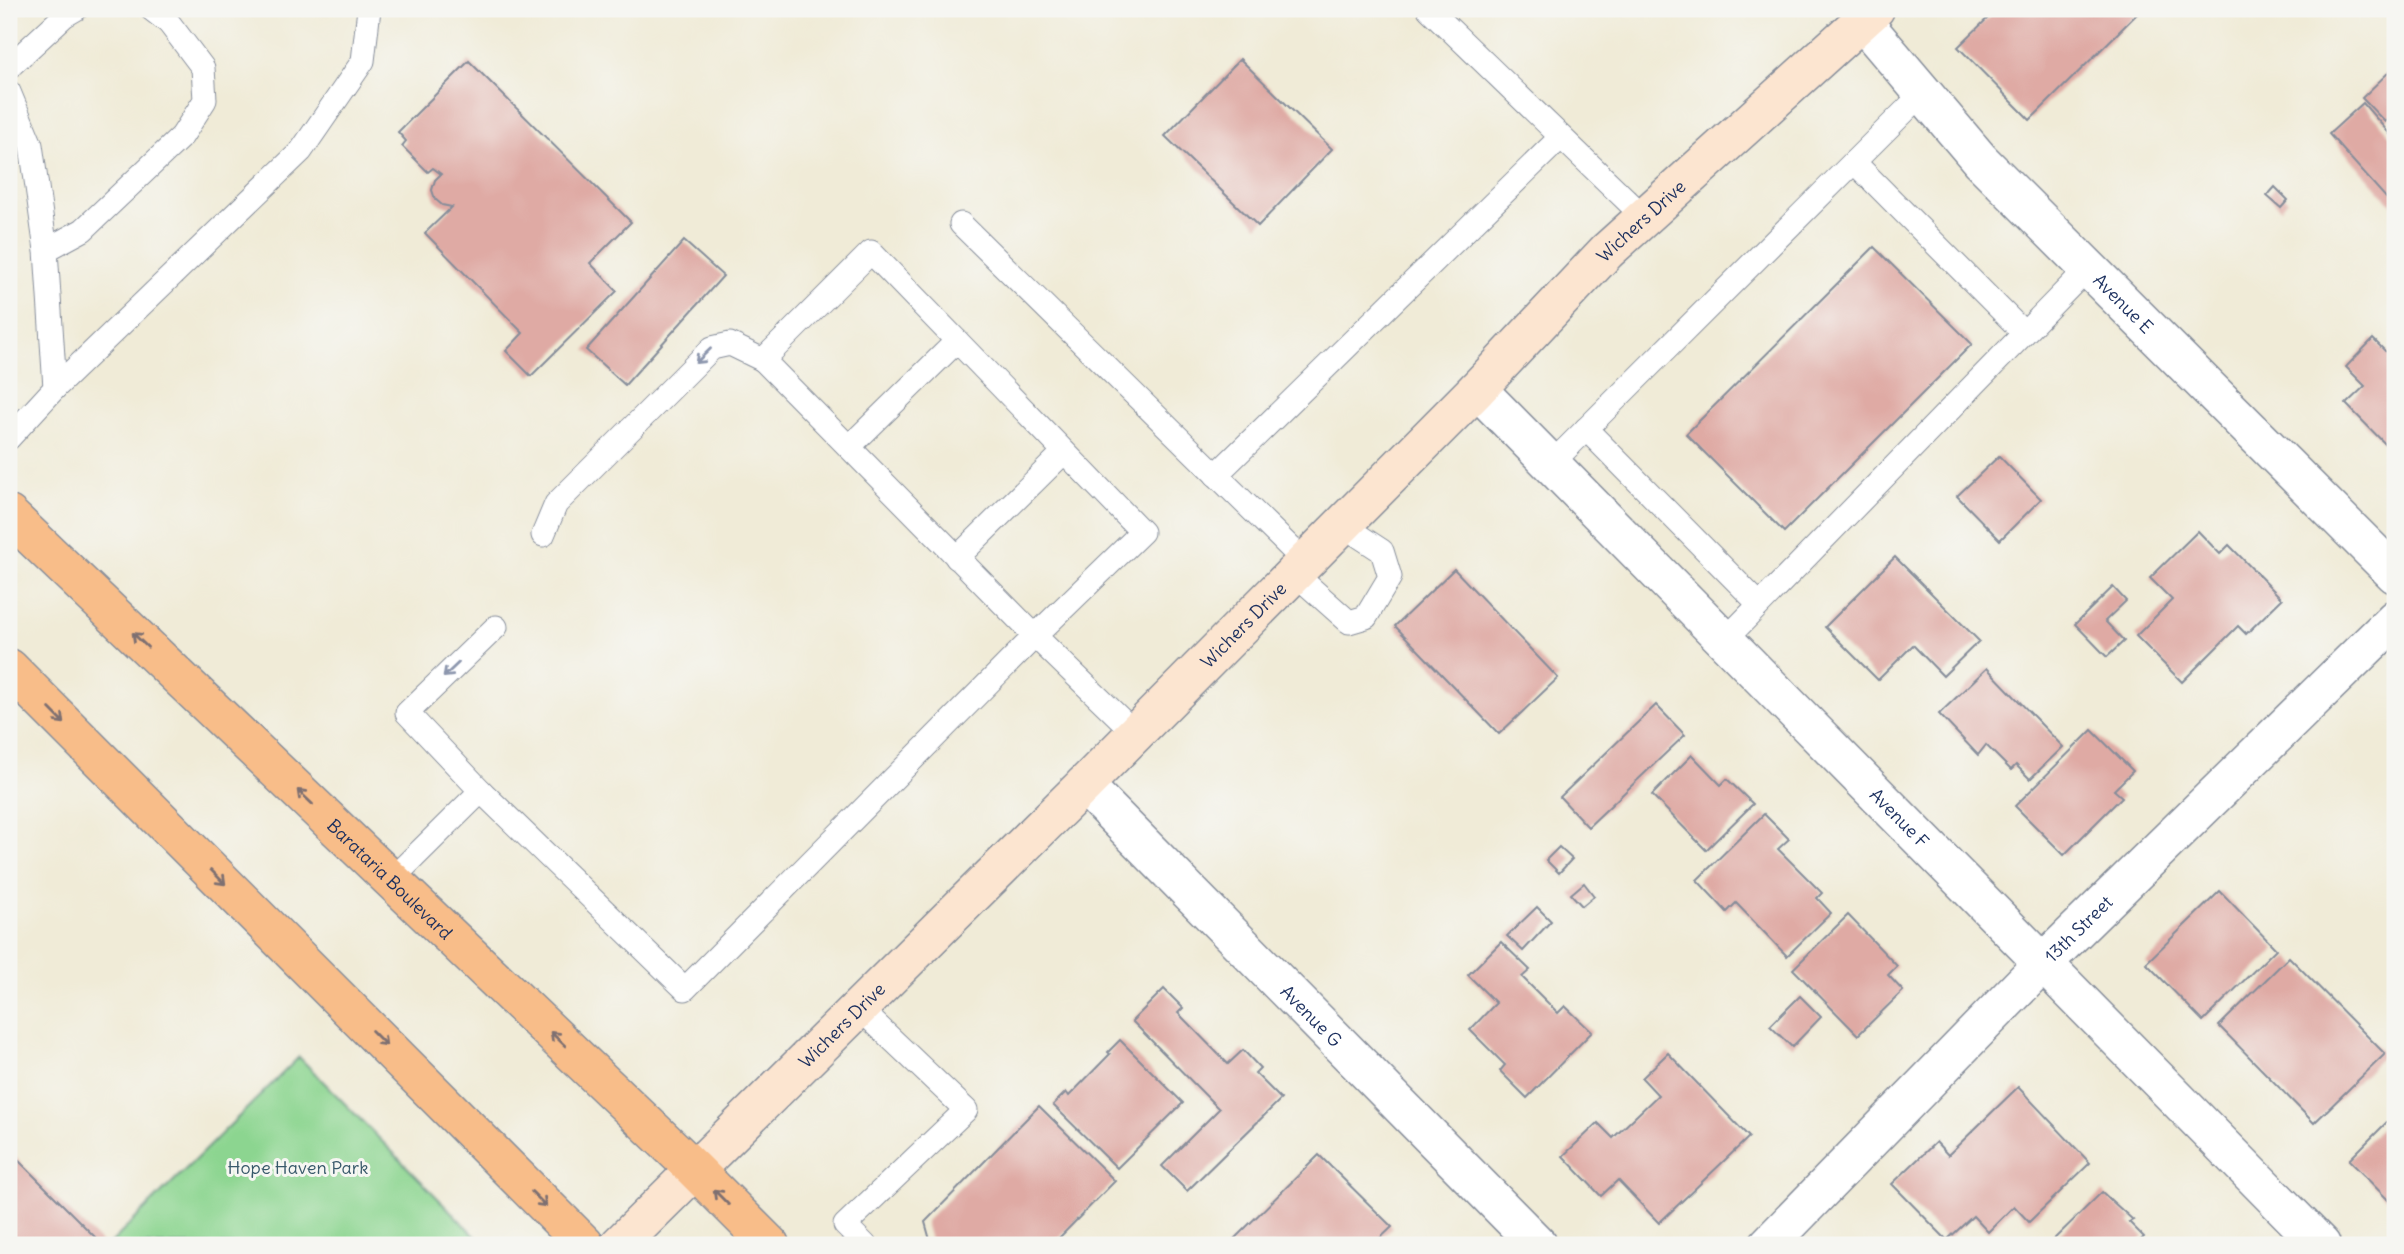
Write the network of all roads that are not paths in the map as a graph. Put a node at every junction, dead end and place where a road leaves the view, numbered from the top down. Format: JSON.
{"nodes":[{"id":1,"x":76,"y":9,"type":"edge"},
{"id":2,"x":151,"y":9,"type":"edge"},
{"id":3,"x":369,"y":9,"type":"edge"},
{"id":4,"x":1429,"y":9,"type":"edge"},
{"id":5,"x":1868,"y":15,"type":"edge"},
{"id":6,"x":9,"y":67,"type":"edge"},
{"id":7,"x":9,"y":92,"type":"edge"},
{"id":8,"x":1923,"y":93,"type":"junction"},
{"id":9,"x":1561,"y":137,"type":"junction"},
{"id":10,"x":1854,"y":162,"type":"junction"},
{"id":11,"x":1645,"y":218,"type":"junction"},
{"id":12,"x":961,"y":224,"type":"dead end"},
{"id":13,"x":46,"y":250,"type":"junction"},
{"id":14,"x":2088,"y":268,"type":"junction"},
{"id":15,"x":2024,"y":333,"type":"junction"},
{"id":16,"x":957,"y":341,"type":"junction"},
{"id":17,"x":763,"y":360,"type":"junction"},
{"id":18,"x":55,"y":388,"type":"junction"},
{"id":19,"x":1477,"y":389,"type":"junction"},
{"id":20,"x":1586,"y":429,"type":"junction"},
{"id":21,"x":9,"y":438,"type":"edge"},
{"id":22,"x":849,"y":447,"type":"junction"},
{"id":23,"x":1065,"y":452,"type":"junction"},
{"id":24,"x":1551,"y":464,"type":"junction"},
{"id":25,"x":1216,"y":475,"type":"junction"},
{"id":26,"x":9,"y":515,"type":"edge"},
{"id":27,"x":1342,"y":525,"type":"junction"},
{"id":28,"x":543,"y":535,"type":"dead end"},
{"id":29,"x":957,"y":558,"type":"junction"},
{"id":30,"x":1299,"y":568,"type":"junction"},
{"id":31,"x":2395,"y":574,"type":"edge"},
{"id":32,"x":1759,"y":604,"type":"junction"},
{"id":33,"x":2395,"y":619,"type":"edge"},
{"id":34,"x":496,"y":627,"type":"dead end"},
{"id":35,"x":1034,"y":636,"type":"junction"},
{"id":36,"x":1725,"y":640,"type":"junction"},
{"id":37,"x":9,"y":668,"type":"edge"},
{"id":38,"x":1135,"y":733,"type":"junction"},
{"id":39,"x":1084,"y":785,"type":"junction"},
{"id":40,"x":481,"y":792,"type":"junction"},
{"id":41,"x":391,"y":880,"type":"junction"},
{"id":42,"x":2043,"y":963,"type":"junction"},
{"id":43,"x":858,"y":1007,"type":"junction"},
{"id":44,"x":694,"y":1169,"type":"junction"},
{"id":45,"x":586,"y":1245,"type":"edge"},
{"id":46,"x":619,"y":1245,"type":"edge"},
{"id":47,"x":770,"y":1245,"type":"edge"},
{"id":48,"x":865,"y":1245,"type":"edge"},
{"id":49,"x":1538,"y":1245,"type":"edge"},
{"id":50,"x":1768,"y":1245,"type":"edge"},
{"id":51,"x":2321,"y":1245,"type":"edge"}],
"edges":[{"from":1,"to":6,"type":"lane"},
{"from":2,"to":13,"type":"lane"},
{"from":3,"to":18,"type":"lane"},
{"from":4,"to":9,"type":"lane"},
{"from":5,"to":8,"type":"street","name":"Avenue E"},
{"from":5,"to":11,"type":"street","name":"Wichers Drive"},
{"from":7,"to":13,"type":"lane"},
{"from":8,"to":10,"type":"lane"},
{"from":8,"to":14,"type":"street","name":"Avenue E"},
{"from":9,"to":11,"type":"lane"},
{"from":9,"to":25,"type":"lane"},
{"from":10,"to":15,"type":"lane"},
{"from":10,"to":20,"type":"lane"},
{"from":11,"to":19,"type":"street","name":"Wichers Drive"},
{"from":12,"to":25,"type":"lane"},
{"from":13,"to":18,"type":"lane"},
{"from":14,"to":15,"type":"lane"},
{"from":14,"to":31,"type":"street","name":"Avenue E"},
{"from":15,"to":32,"type":"lane"},
{"from":16,"to":17,"type":"lane"},
{"from":16,"to":22,"type":"lane"},
{"from":16,"to":23,"type":"lane"},
{"from":17,"to":22,"type":"lane"},
{"from":17,"to":28,"type":"lane","one_way":true},
{"from":18,"to":21,"type":"lane"},
{"from":19,"to":24,"type":"street","name":"Avenue F"},
{"from":19,"to":27,"type":"street","name":"Wichers Drive"},
{"from":20,"to":24,"type":"lane"},
{"from":20,"to":32,"type":"lane"},
{"from":22,"to":29,"type":"lane"},
{"from":23,"to":29,"type":"lane"},
{"from":23,"to":35,"type":"lane"},
{"from":24,"to":36,"type":"street","name":"Avenue F"},
{"from":25,"to":30,"type":"lane"},
{"from":41,"to":26,"type":"main road","name":"Barataria Boulevard","one_way":true},
{"from":27,"to":30,"type":"street","name":"Wichers Drive"},
{"from":27,"to":30,"type":"lane"},
{"from":29,"to":35,"type":"lane"},
{"from":30,"to":38,"type":"street","name":"Wichers Drive"},
{"from":32,"to":36,"type":"lane"},
{"from":33,"to":42,"type":"street","name":"13th Street"},
{"from":34,"to":40,"type":"lane","one_way":true},
{"from":35,"to":38,"type":"lane"},
{"from":35,"to":40,"type":"lane"},
{"from":36,"to":42,"type":"street","name":"Avenue F"},
{"from":37,"to":45,"type":"main road","one_way":true},
{"from":38,"to":39,"type":"street","name":"Wichers Drive"},
{"from":39,"to":43,"type":"street","name":"Wichers Drive"},
{"from":39,"to":49,"type":"street","name":"Avenue G"},
{"from":40,"to":41,"type":"lane"},
{"from":44,"to":41,"type":"main road","name":"Barataria Boulevard","one_way":true},
{"from":42,"to":50,"type":"street","name":"13th Street"},
{"from":42,"to":51,"type":"street","name":"Avenue F"},
{"from":43,"to":44,"type":"street","name":"Wichers Drive"},
{"from":43,"to":48,"type":"lane"},
{"from":44,"to":46,"type":"street","name":"Wichers Drive"},
{"from":47,"to":44,"type":"main road","name":"Barataria Boulevard","one_way":true}]}
